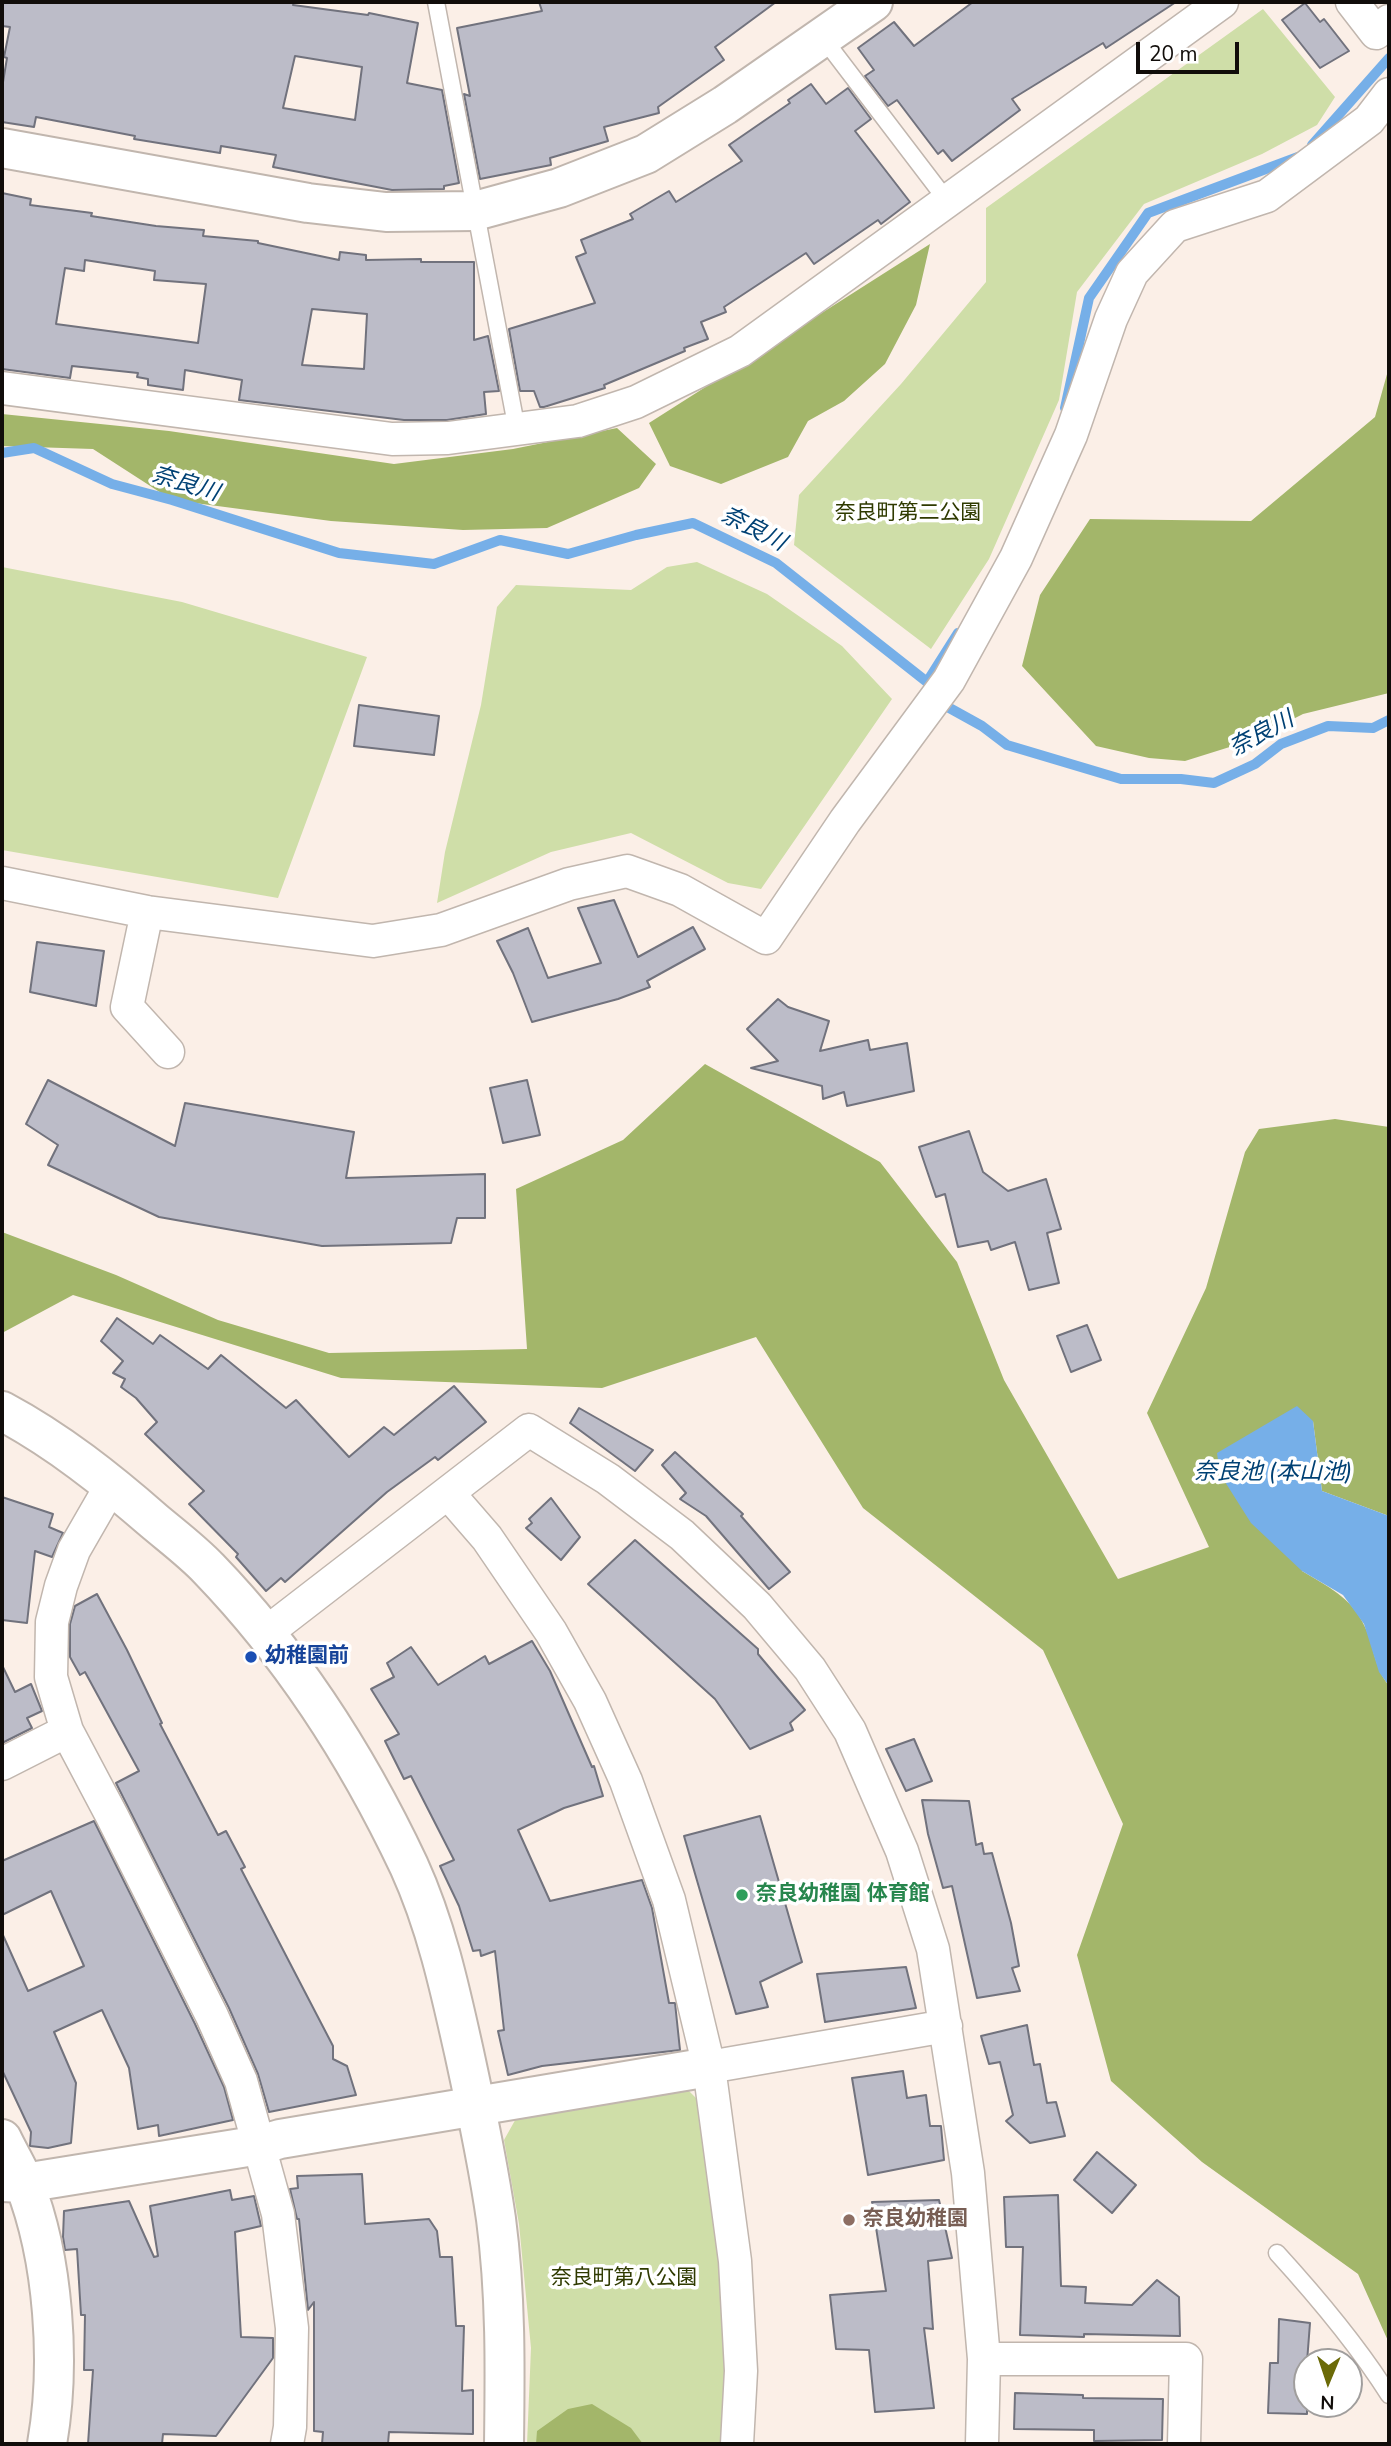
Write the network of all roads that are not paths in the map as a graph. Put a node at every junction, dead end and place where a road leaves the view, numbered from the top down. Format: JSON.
{"nodes":[{"id":1,"x":436,"y":2,"type":"edge"},
{"id":2,"x":873,"y":2,"type":"edge"},
{"id":3,"x":1222,"y":2,"type":"edge"},
{"id":4,"x":1352,"y":2,"type":"edge"},
{"id":5,"x":1389,"y":21,"type":"edge"},
{"id":6,"x":823,"y":38,"type":"junction"},
{"id":7,"x":1389,"y":94,"type":"edge"},
{"id":8,"x":2,"y":148,"type":"edge"},
{"id":9,"x":948,"y":202,"type":"junction"},
{"id":10,"x":475,"y":211,"type":"junction"},
{"id":11,"x":2,"y":388,"type":"edge"},
{"id":12,"x":517,"y":430,"type":"junction"},
{"id":13,"x":2,"y":883,"type":"edge"},
{"id":14,"x":147,"y":912,"type":"junction"},
{"id":15,"x":168,"y":1052,"type":"dead end"},
{"id":16,"x":2,"y":1411,"type":"edge"},
{"id":17,"x":112,"y":1484,"type":"junction"},
{"id":18,"x":448,"y":1493,"type":"junction"},
{"id":19,"x":266,"y":1633,"type":"junction"},
{"id":20,"x":67,"y":1731,"type":"junction"},
{"id":21,"x":2,"y":1764,"type":"edge"},
{"id":22,"x":946,"y":2026,"type":"junction"},
{"id":23,"x":709,"y":2067,"type":"junction"},
{"id":24,"x":476,"y":2107,"type":"junction"},
{"id":25,"x":2,"y":2139,"type":"edge"},
{"id":26,"x":260,"y":2145,"type":"junction"},
{"id":27,"x":13,"y":2183,"type":"edge"},
{"id":28,"x":1277,"y":2253,"type":"dead end"},
{"id":29,"x":984,"y":2359,"type":"junction"},
{"id":30,"x":1389,"y":2395,"type":"edge"},
{"id":31,"x":47,"y":2444,"type":"edge"},
{"id":32,"x":287,"y":2444,"type":"edge"},
{"id":33,"x":504,"y":2444,"type":"edge"},
{"id":34,"x":737,"y":2444,"type":"edge"},
{"id":35,"x":982,"y":2444,"type":"edge"},
{"id":36,"x":1184,"y":2444,"type":"edge"}],
"edges":[{"from":1,"to":10,"type":"lane"},
{"from":2,"to":6,"type":"street"},
{"from":3,"to":9,"type":"street"},
{"from":4,"to":5,"type":"street"},
{"from":6,"to":9,"type":"lane"},
{"from":6,"to":10,"type":"street"},
{"from":7,"to":14,"type":"street"},
{"from":8,"to":10,"type":"street"},
{"from":9,"to":12,"type":"street"},
{"from":10,"to":12,"type":"lane"},
{"from":11,"to":12,"type":"street"},
{"from":13,"to":14,"type":"street"},
{"from":14,"to":15,"type":"street"},
{"from":16,"to":17,"type":"street"},
{"from":17,"to":19,"type":"street"},
{"from":17,"to":20,"type":"street"},
{"from":18,"to":19,"type":"street"},
{"from":18,"to":22,"type":"street"},
{"from":18,"to":23,"type":"street"},
{"from":19,"to":24,"type":"street"},
{"from":20,"to":21,"type":"street"},
{"from":20,"to":26,"type":"street"},
{"from":22,"to":23,"type":"street"},
{"from":22,"to":29,"type":"street"},
{"from":23,"to":24,"type":"street"},
{"from":23,"to":34,"type":"street"},
{"from":24,"to":26,"type":"street"},
{"from":24,"to":33,"type":"street"},
{"from":25,"to":27,"type":"street"},
{"from":26,"to":27,"type":"street"},
{"from":26,"to":32,"type":"street"},
{"from":27,"to":31,"type":"street"},
{"from":28,"to":30,"type":"lane"},
{"from":29,"to":35,"type":"street"},
{"from":29,"to":36,"type":"street"}]}
